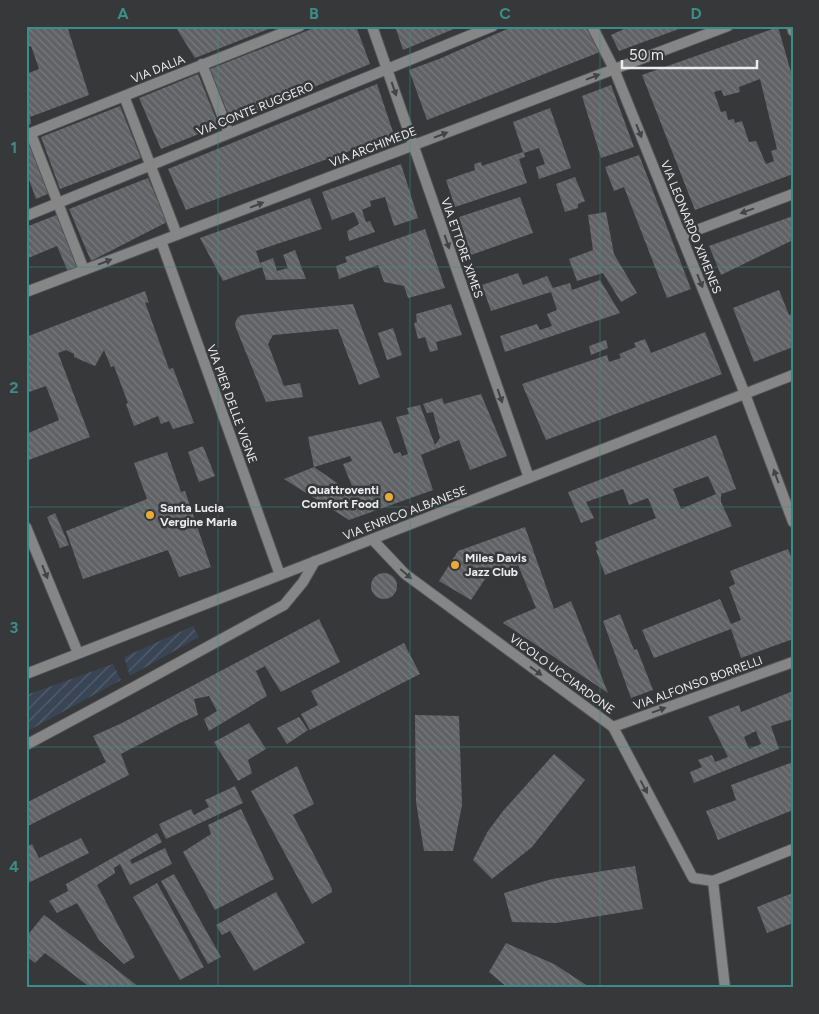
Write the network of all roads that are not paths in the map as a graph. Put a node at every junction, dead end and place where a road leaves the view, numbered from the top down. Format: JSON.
{"nodes":[{"id":1,"x":300,"y":26,"type":"edge"},
{"id":2,"x":372,"y":26,"type":"edge"},
{"id":3,"x":492,"y":26,"type":"edge"},
{"id":4,"x":592,"y":26,"type":"edge"},
{"id":5,"x":728,"y":26,"type":"edge"},
{"id":6,"x":792,"y":26,"type":"edge"},
{"id":7,"x":793,"y":30,"type":"edge"},
{"id":8,"x":202,"y":64,"type":"junction"},
{"id":9,"x":387,"y":69,"type":"junction"},
{"id":10,"x":614,"y":69,"type":"junction"},
{"id":11,"x":124,"y":96,"type":"junction"},
{"id":12,"x":229,"y":133,"type":"junction"},
{"id":13,"x":28,"y":135,"type":"edge"},
{"id":14,"x":413,"y":145,"type":"junction"},
{"id":15,"x":151,"y":165,"type":"junction"},
{"id":16,"x":793,"y":194,"type":"edge"},
{"id":17,"x":58,"y":203,"type":"junction"},
{"id":18,"x":26,"y":216,"type":"edge"},
{"id":19,"x":177,"y":235,"type":"junction"},
{"id":20,"x":681,"y":236,"type":"junction"},
{"id":21,"x":161,"y":241,"type":"junction"},
{"id":22,"x":84,"y":270,"type":"junction"},
{"id":23,"x":26,"y":292,"type":"edge"},
{"id":24,"x":793,"y":375,"type":"edge"},
{"id":25,"x":745,"y":394,"type":"junction"},
{"id":26,"x":529,"y":478,"type":"junction"},
{"id":27,"x":792,"y":520,"type":"edge"},
{"id":28,"x":26,"y":527,"type":"edge"},
{"id":29,"x":372,"y":539,"type":"junction"},
{"id":30,"x":315,"y":561,"type":"junction"},
{"id":31,"x":280,"y":575,"type":"junction"},
{"id":32,"x":78,"y":653,"type":"junction"},
{"id":33,"x":793,"y":662,"type":"edge"},
{"id":34,"x":26,"y":674,"type":"edge"},
{"id":35,"x":613,"y":727,"type":"junction"},
{"id":36,"x":26,"y":745,"type":"edge"},
{"id":37,"x":793,"y":849,"type":"edge"},
{"id":38,"x":714,"y":881,"type":"junction"},
{"id":39,"x":725,"y":988,"type":"edge"}],
"edges":[{"from":1,"to":8,"type":"street","name":"VIA DALIA"},
{"from":2,"to":9,"type":"street","name":"VIA ETTORE XIMES"},
{"from":3,"to":9,"type":"street","name":"VIA CONTE RUGGERO"},
{"from":4,"to":10,"type":"street","name":"VIA LEONARDO XIMENES"},
{"from":5,"to":10,"type":"street","name":"VIA ARCHIMEDE"},
{"from":6,"to":7,"type":"street"},
{"from":8,"to":11,"type":"street","name":"VIA DALIA"},
{"from":8,"to":12,"type":"street"},
{"from":9,"to":12,"type":"street","name":"VIA CONTE RUGGERO"},
{"from":9,"to":14,"type":"street","name":"VIA ETTORE XIMES","one_way":true},
{"from":14,"to":10,"type":"street","name":"VIA ARCHIMEDE","one_way":true},
{"from":10,"to":20,"type":"street","name":"VIA LEONARDO XIMENES","one_way":true},
{"from":11,"to":13,"type":"street","name":"VIA DALIA"},
{"from":11,"to":15,"type":"street"},
{"from":12,"to":15,"type":"street","name":"VIA CONTE RUGGERO"},
{"from":13,"to":17,"type":"street"},
{"from":19,"to":14,"type":"street","name":"VIA ARCHIMEDE","one_way":true},
{"from":14,"to":26,"type":"street","name":"VIA ETTORE XIMES","one_way":true},
{"from":15,"to":17,"type":"street","name":"VIA CONTE RUGGERO"},
{"from":15,"to":19,"type":"street"},
{"from":16,"to":20,"type":"street","one_way":true},
{"from":17,"to":18,"type":"street","name":"VIA CONTE RUGGERO"},
{"from":17,"to":22,"type":"street"},
{"from":19,"to":21,"type":"street","name":"VIA ARCHIMEDE"},
{"from":20,"to":25,"type":"street","name":"VIA LEONARDO XIMENES","one_way":true},
{"from":22,"to":21,"type":"street","name":"VIA ARCHIMEDE","one_way":true},
{"from":21,"to":31,"type":"street","name":"VIA PIER DELLE VIGNE"},
{"from":22,"to":23,"type":"street","name":"VIA ARCHIMEDE"},
{"from":24,"to":25,"type":"street","name":"VIA ENRICO ALBANESE"},
{"from":25,"to":26,"type":"street","name":"VIA ENRICO ALBANESE"},
{"from":27,"to":25,"type":"street","name":"VIA LEONARDO XIMENES","one_way":true},
{"from":26,"to":29,"type":"street","name":"VIA ENRICO ALBANESE"},
{"from":28,"to":32,"type":"street","one_way":true},
{"from":29,"to":30,"type":"street","name":"VIA ENRICO ALBANESE"},
{"from":29,"to":35,"type":"street","name":"VICOLO UCCIARDONE","one_way":true},
{"from":30,"to":31,"type":"street","name":"VIA ENRICO ALBANESE"},
{"from":30,"to":36,"type":"street"},
{"from":31,"to":32,"type":"street","name":"VIA ENRICO ALBANESE"},
{"from":32,"to":34,"type":"street","name":"VIA ENRICO ALBANESE"},
{"from":35,"to":33,"type":"street","name":"VIA ALFONSO BORRELLI","one_way":true},
{"from":35,"to":38,"type":"street","name":"VICOLO UCCIARDONE","one_way":true},
{"from":37,"to":38,"type":"street"},
{"from":38,"to":39,"type":"street"}]}
